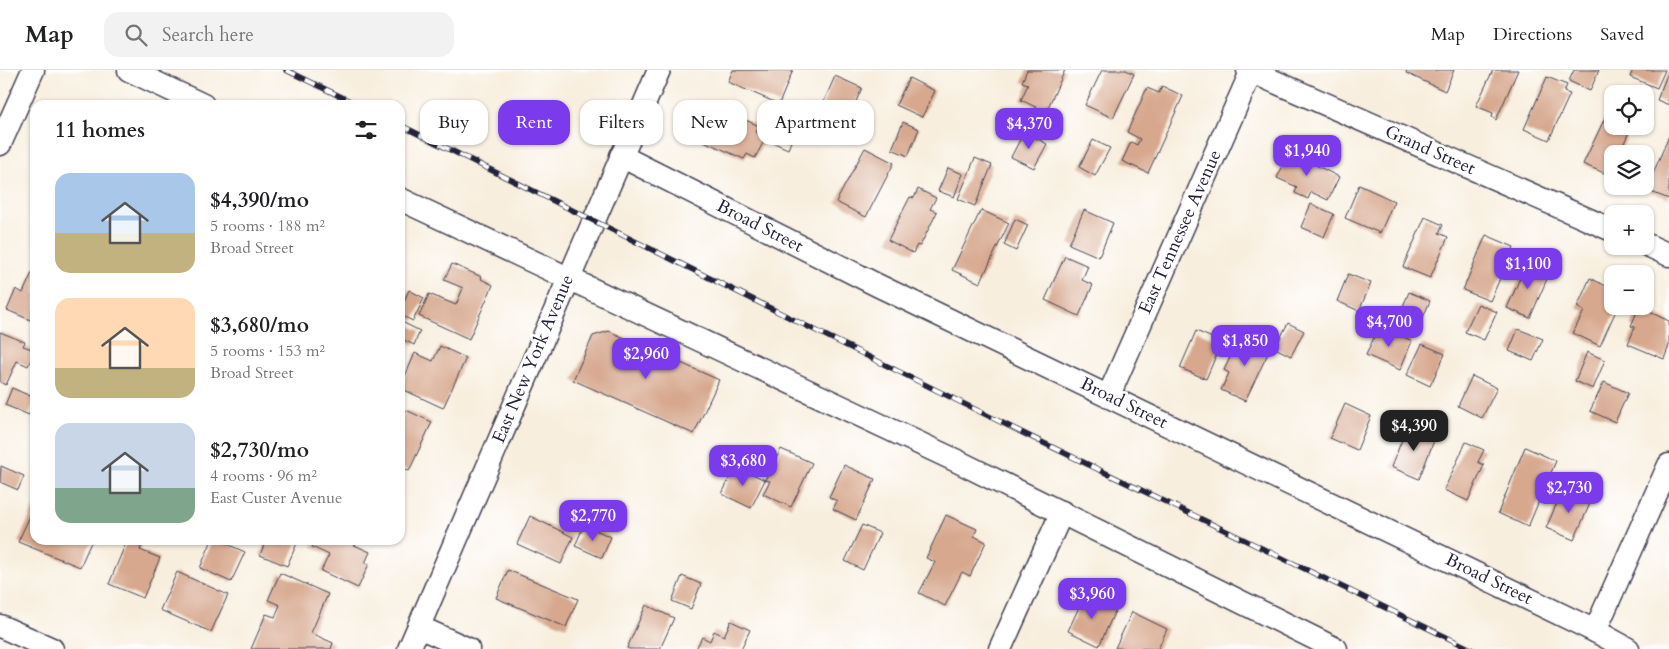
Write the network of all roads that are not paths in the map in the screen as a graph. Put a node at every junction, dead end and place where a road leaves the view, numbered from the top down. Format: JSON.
{"nodes":[{"id":1,"x":33,"y":70,"type":"edge"},
{"id":2,"x":129,"y":70,"type":"edge"},
{"id":3,"x":659,"y":70,"type":"edge"},
{"id":4,"x":1250,"y":70,"type":"edge"},
{"id":5,"x":192,"y":100,"type":"edge"},
{"id":6,"x":0,"y":144,"type":"edge"},
{"id":7,"x":621,"y":156,"type":"junction"},
{"id":8,"x":405,"y":200,"type":"edge"},
{"id":9,"x":1604,"y":226,"type":"edge"},
{"id":10,"x":1654,"y":248,"type":"edge"},
{"id":11,"x":1669,"y":255,"type":"edge"},
{"id":12,"x":568,"y":278,"type":"junction"},
{"id":13,"x":1108,"y":395,"type":"junction"},
{"id":14,"x":1669,"y":465,"type":"edge"},
{"id":15,"x":1062,"y":512,"type":"junction"},
{"id":16,"x":0,"y":626,"type":"edge"},
{"id":17,"x":419,"y":627,"type":"junction"},
{"id":18,"x":1595,"y":631,"type":"junction"},
{"id":19,"x":52,"y":649,"type":"edge"},
{"id":20,"x":409,"y":649,"type":"edge"},
{"id":21,"x":468,"y":649,"type":"edge"},
{"id":22,"x":1000,"y":649,"type":"edge"},
{"id":23,"x":1336,"y":649,"type":"edge"},
{"id":24,"x":1628,"y":649,"type":"edge"}],
"edges":[{"from":1,"to":6,"type":"street"},
{"from":2,"to":5,"type":"street"},
{"from":3,"to":7,"type":"street","name":"East New York Avenue"},
{"from":4,"to":9,"type":"street","name":"Grand Street"},
{"from":4,"to":13,"type":"street","name":"East Tennessee Avenue"},
{"from":7,"to":12,"type":"street","name":"East New York Avenue"},
{"from":7,"to":13,"type":"street","name":"Broad Street"},
{"from":8,"to":12,"type":"street"},
{"from":10,"to":11,"type":"street"},
{"from":12,"to":15,"type":"street"},
{"from":12,"to":17,"type":"street","name":"East New York Avenue"},
{"from":13,"to":18,"type":"street","name":"Broad Street"},
{"from":14,"to":18,"type":"street"},
{"from":15,"to":22,"type":"street"},
{"from":15,"to":23,"type":"street"},
{"from":16,"to":19,"type":"street"},
{"from":17,"to":20,"type":"street","name":"East New York Avenue"},
{"from":17,"to":21,"type":"street"},
{"from":18,"to":24,"type":"street","name":"Broad Street"}]}
